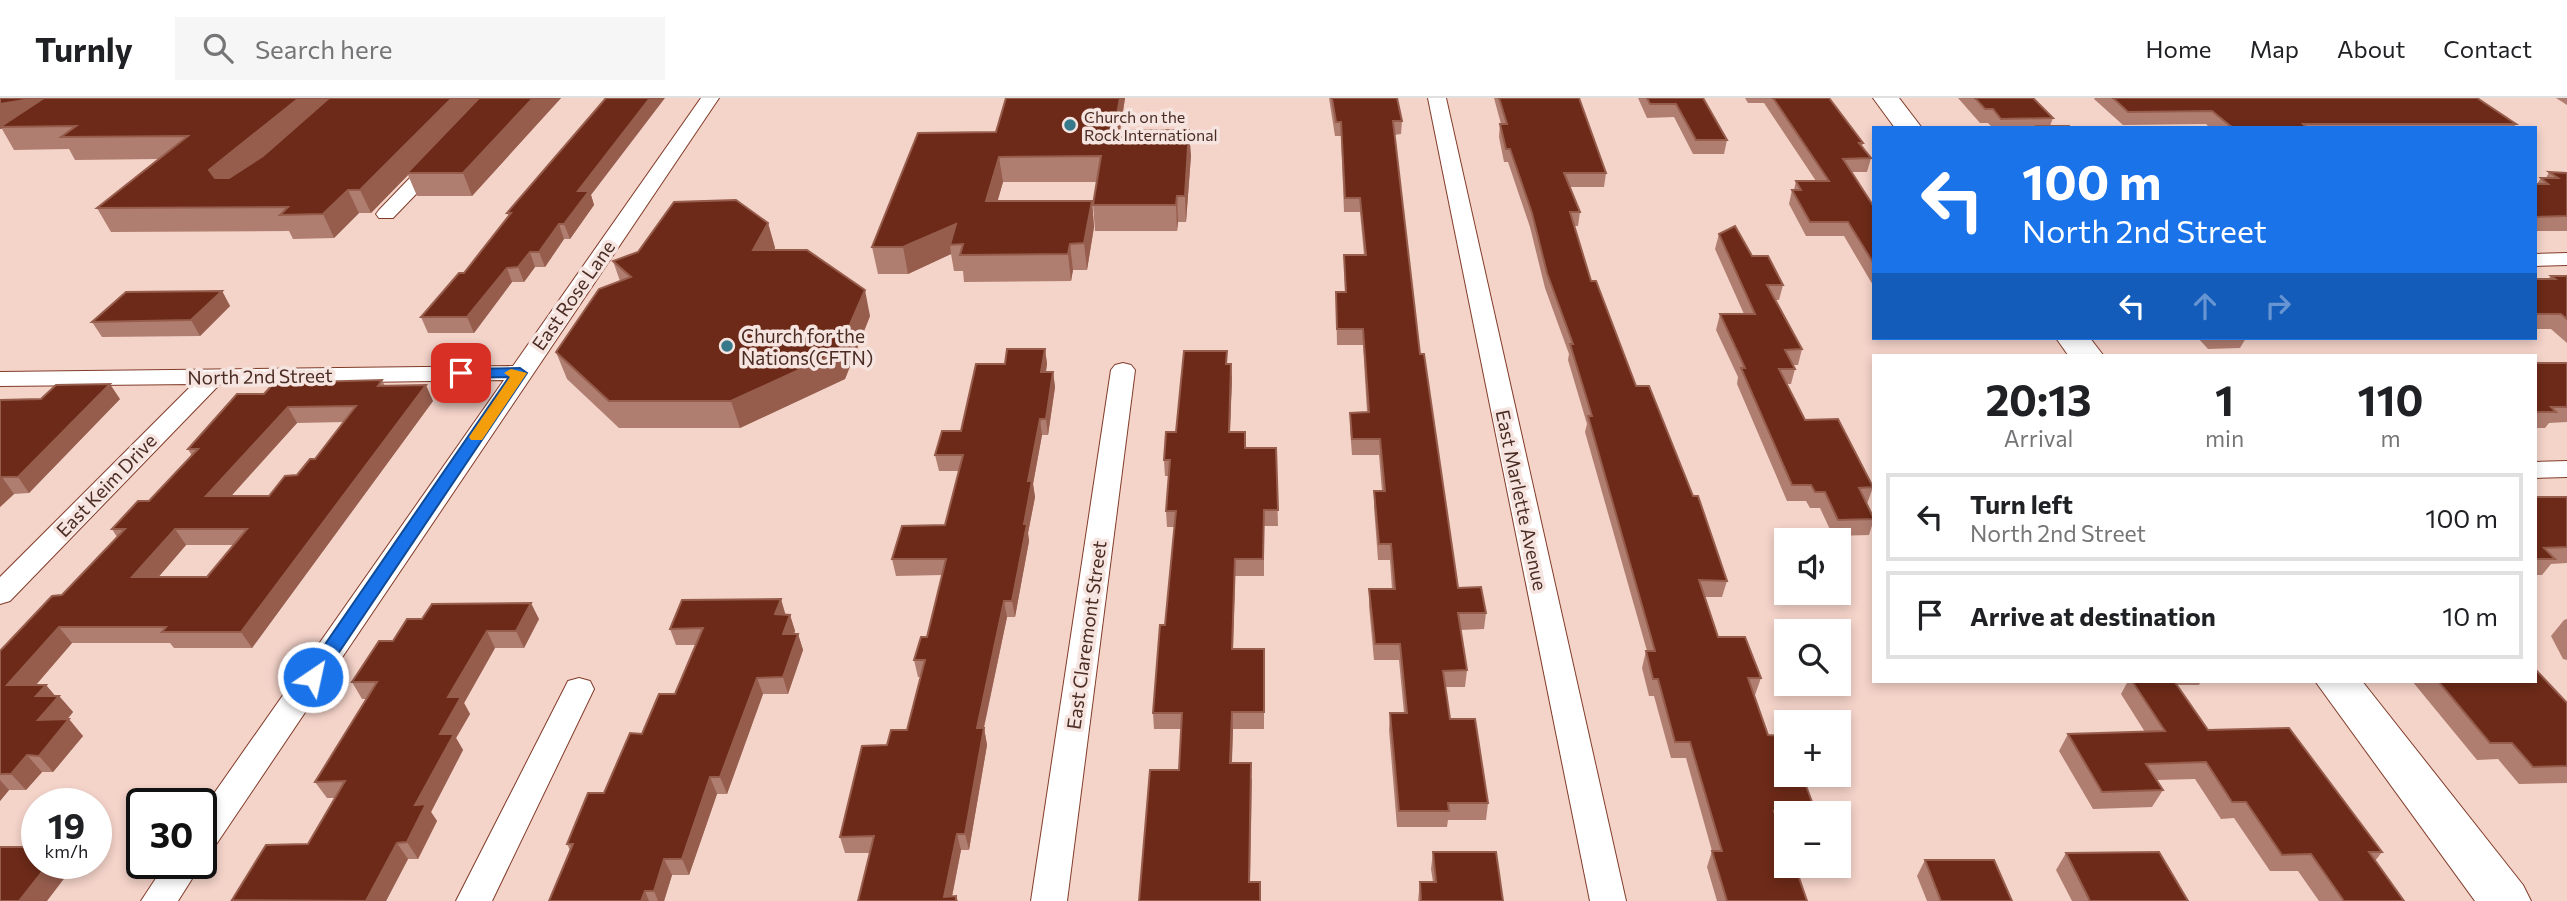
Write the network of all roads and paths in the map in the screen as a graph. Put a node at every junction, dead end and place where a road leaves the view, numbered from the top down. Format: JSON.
{"nodes":[{"id":1,"x":710,"y":98,"type":"edge"},
{"id":2,"x":1437,"y":98,"type":"edge"},
{"id":3,"x":1886,"y":98,"type":"edge"},
{"id":4,"x":1907,"y":126,"type":"edge"},
{"id":5,"x":450,"y":146,"type":"edge"},
{"id":6,"x":386,"y":215,"type":"dead end"},
{"id":7,"x":2567,"y":259,"type":"edge"},
{"id":8,"x":2537,"y":260,"type":"edge"},
{"id":9,"x":2075,"y":340,"type":"edge"},
{"id":10,"x":2085,"y":354,"type":"edge"},
{"id":11,"x":1124,"y":370,"type":"dead end"},
{"id":12,"x":520,"y":373,"type":"junction"},
{"id":13,"x":212,"y":377,"type":"junction"},
{"id":14,"x":0,"y":379,"type":"edge"},
{"id":15,"x":2567,"y":469,"type":"edge"},
{"id":16,"x":2537,"y":470,"type":"edge"},
{"id":17,"x":0,"y":594,"type":"edge"},
{"id":18,"x":2339,"y":683,"type":"edge"},
{"id":19,"x":579,"y":689,"type":"dead end"},
{"id":20,"x":217,"y":816,"type":"edge"},
{"id":21,"x":174,"y":879,"type":"edge"},
{"id":22,"x":159,"y":901,"type":"edge"},
{"id":23,"x":474,"y":901,"type":"edge"},
{"id":24,"x":1049,"y":901,"type":"edge"},
{"id":25,"x":1608,"y":901,"type":"edge"},
{"id":26,"x":2505,"y":901,"type":"edge"}],
"edges":[{"from":1,"to":12,"type":"street","name":"East Rose Lane"},
{"from":2,"to":25,"type":"street","name":"East Marlette Avenue"},
{"from":3,"to":4,"type":"street"},
{"from":5,"to":6,"type":"street"},
{"from":7,"to":8,"type":"street"},
{"from":9,"to":10,"type":"street"},
{"from":11,"to":24,"type":"street","name":"East Claremont Street"},
{"from":12,"to":13,"type":"street","name":"North 2nd Street"},
{"from":12,"to":20,"type":"street","name":"East Rose Lane"},
{"from":13,"to":14,"type":"street","name":"North 2nd Street"},
{"from":13,"to":17,"type":"street","name":"East Keim Drive"},
{"from":15,"to":16,"type":"street"},
{"from":18,"to":26,"type":"street"},
{"from":19,"to":23,"type":"street"},
{"from":21,"to":22,"type":"street"}]}
